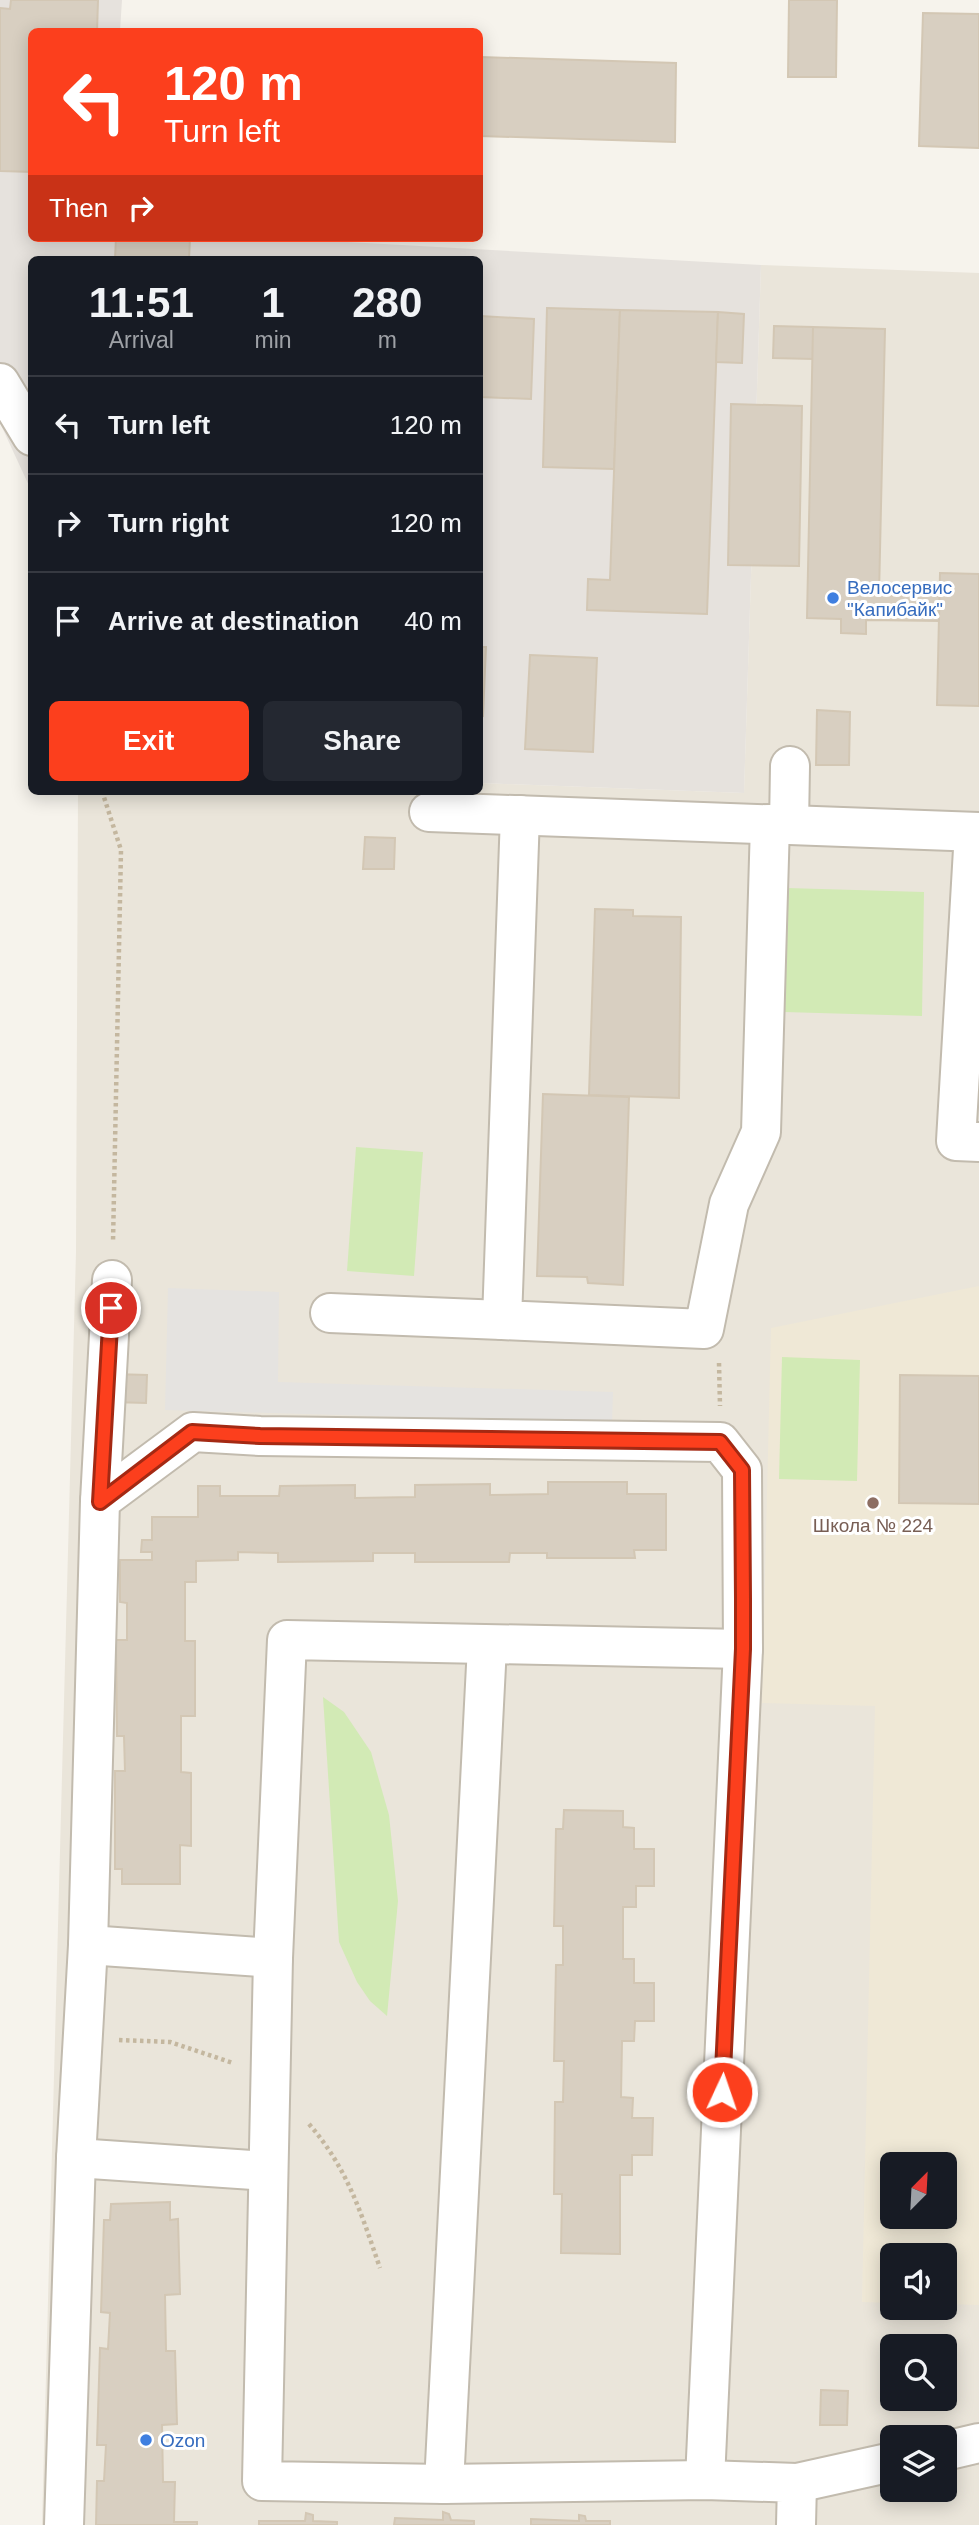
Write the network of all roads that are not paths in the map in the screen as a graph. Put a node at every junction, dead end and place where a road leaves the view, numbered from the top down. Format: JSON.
{"nodes":[{"id":1,"x":0,"y":383,"type":"edge"},
{"id":2,"x":28,"y":429,"type":"edge"},
{"id":3,"x":790,"y":766,"type":"dead end"},
{"id":4,"x":429,"y":812,"type":"dead end"},
{"id":5,"x":520,"y":815,"type":"junction"},
{"id":6,"x":780,"y":825,"type":"junction"},
{"id":7,"x":977,"y":832,"type":"edge"},
{"id":8,"x":979,"y":1142,"type":"edge"},
{"id":9,"x":112,"y":1280,"type":"road end"},
{"id":10,"x":330,"y":1313,"type":"dead end"},
{"id":11,"x":502,"y":1320,"type":"junction"},
{"id":12,"x":100,"y":1502,"type":"junction"},
{"id":13,"x":487,"y":1646,"type":"junction"},
{"id":14,"x":743,"y":1649,"type":"junction"},
{"id":15,"x":88,"y":1945,"type":"junction"},
{"id":16,"x":273,"y":1958,"type":"junction"},
{"id":17,"x":76,"y":2158,"type":"junction"},
{"id":18,"x":268,"y":2171,"type":"junction"},
{"id":19,"x":979,"y":2443,"type":"edge"},
{"id":20,"x":957,"y":2448,"type":"edge"},
{"id":21,"x":880,"y":2465,"type":"edge"},
{"id":22,"x":705,"y":2480,"type":"junction"},
{"id":23,"x":797,"y":2483,"type":"junction"},
{"id":24,"x":444,"y":2484,"type":"junction"},
{"id":25,"x":64,"y":2525,"type":"edge"},
{"id":26,"x":796,"y":2525,"type":"edge"}],
"edges":[{"from":1,"to":2,"type":"lane"},
{"from":3,"to":6,"type":"lane"},
{"from":4,"to":5,"type":"lane"},
{"from":5,"to":6,"type":"lane"},
{"from":5,"to":11,"type":"lane"},
{"from":6,"to":7,"type":"lane"},
{"from":6,"to":11,"type":"lane"},
{"from":7,"to":8,"type":"lane"},
{"from":9,"to":12,"type":"lane"},
{"from":10,"to":11,"type":"lane"},
{"from":12,"to":14,"type":"lane"},
{"from":12,"to":15,"type":"lane"},
{"from":13,"to":14,"type":"lane"},
{"from":13,"to":16,"type":"lane"},
{"from":13,"to":24,"type":"lane"},
{"from":14,"to":22,"type":"lane"},
{"from":15,"to":16,"type":"lane"},
{"from":15,"to":17,"type":"lane"},
{"from":16,"to":18,"type":"lane"},
{"from":17,"to":18,"type":"lane"},
{"from":17,"to":25,"type":"lane"},
{"from":18,"to":24,"type":"lane"},
{"from":19,"to":20,"type":"lane"},
{"from":21,"to":23,"type":"lane"},
{"from":22,"to":23,"type":"lane"},
{"from":22,"to":24,"type":"lane"},
{"from":23,"to":26,"type":"lane"}]}
